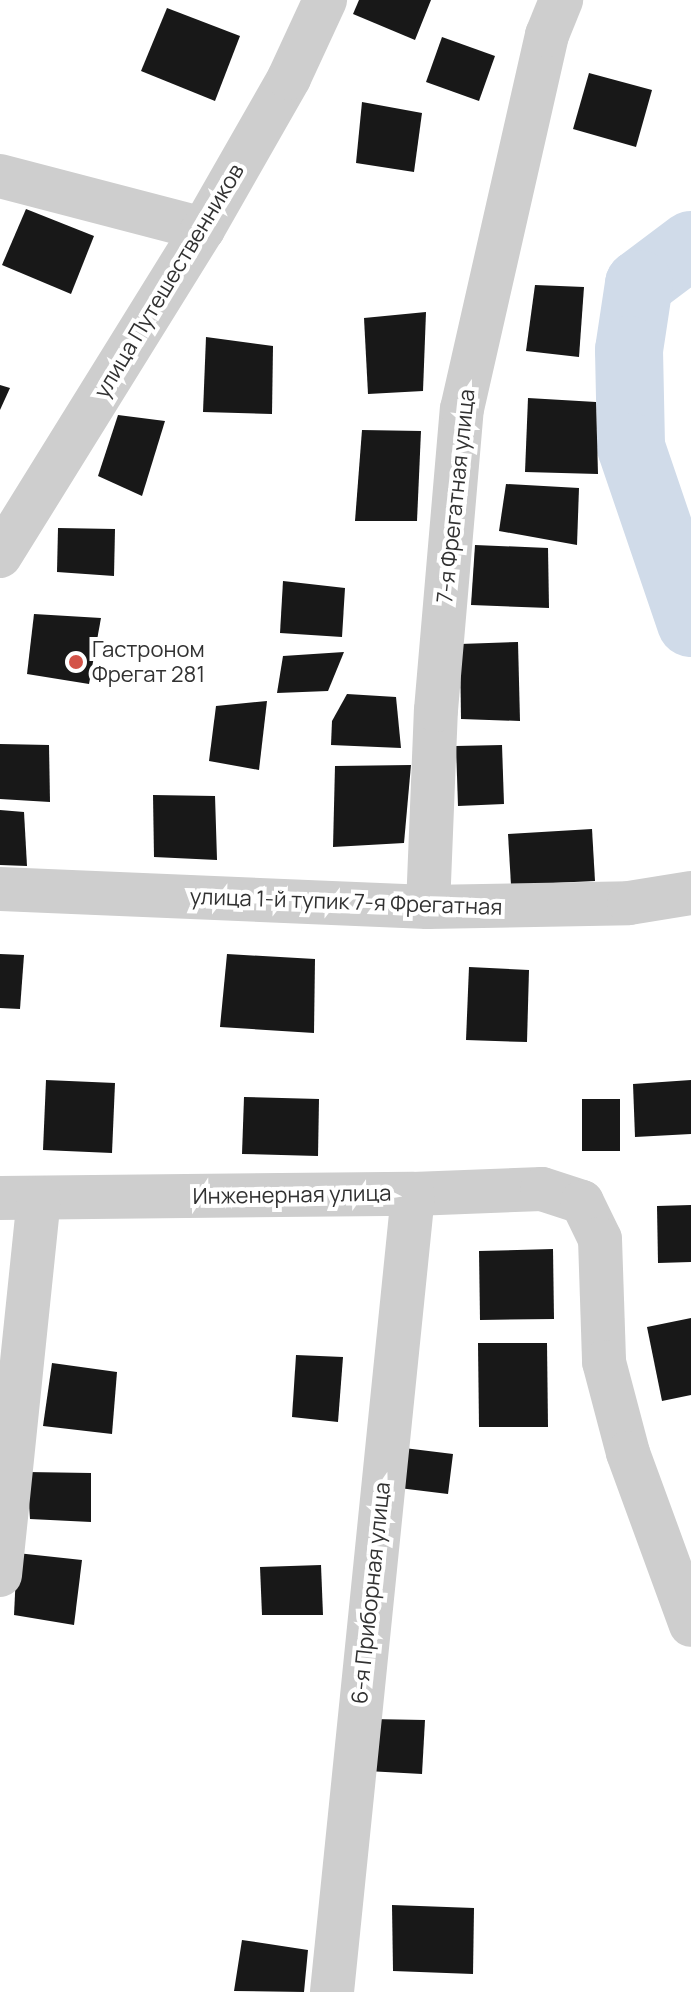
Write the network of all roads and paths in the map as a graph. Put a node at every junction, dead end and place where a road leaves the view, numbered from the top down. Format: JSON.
{"nodes":[{"id":1,"x":325,"y":0,"type":"edge"},
{"id":2,"x":561,"y":0,"type":"edge"},
{"id":3,"x":0,"y":176,"type":"edge"},
{"id":4,"x":203,"y":229,"type":"junction"},
{"id":5,"x":0,"y":556,"type":"edge"},
{"id":6,"x":0,"y":889,"type":"edge"},
{"id":7,"x":691,"y":894,"type":"edge"},
{"id":8,"x":428,"y":907,"type":"junction"},
{"id":9,"x":413,"y":1194,"type":"junction"},
{"id":10,"x":19,"y":1198,"type":"edge"},
{"id":11,"x":0,"y":1575,"type":"edge"},
{"id":12,"x":691,"y":1625,"type":"edge"},
{"id":13,"x":332,"y":1992,"type":"edge"}],
"edges":[{"from":1,"to":4,"type":"street","name":"улица Путешественников"},
{"from":2,"to":8,"type":"street","name":"7-я Фрегатная улица"},
{"from":3,"to":4,"type":"street"},
{"from":4,"to":5,"type":"street","name":"улица Путешественников"},
{"from":6,"to":8,"type":"street","name":"улица 1-й тупик 7-я Фрегатная"},
{"from":7,"to":8,"type":"street","name":"улица 1-й тупик 7-я Фрегатная"},
{"from":9,"to":10,"type":"street","name":"Инженерная улица"},
{"from":9,"to":12,"type":"street","name":"Инженерная улица"},
{"from":9,"to":13,"type":"street","name":"6-я Приборная улица"},
{"from":10,"to":11,"type":"street"}]}
